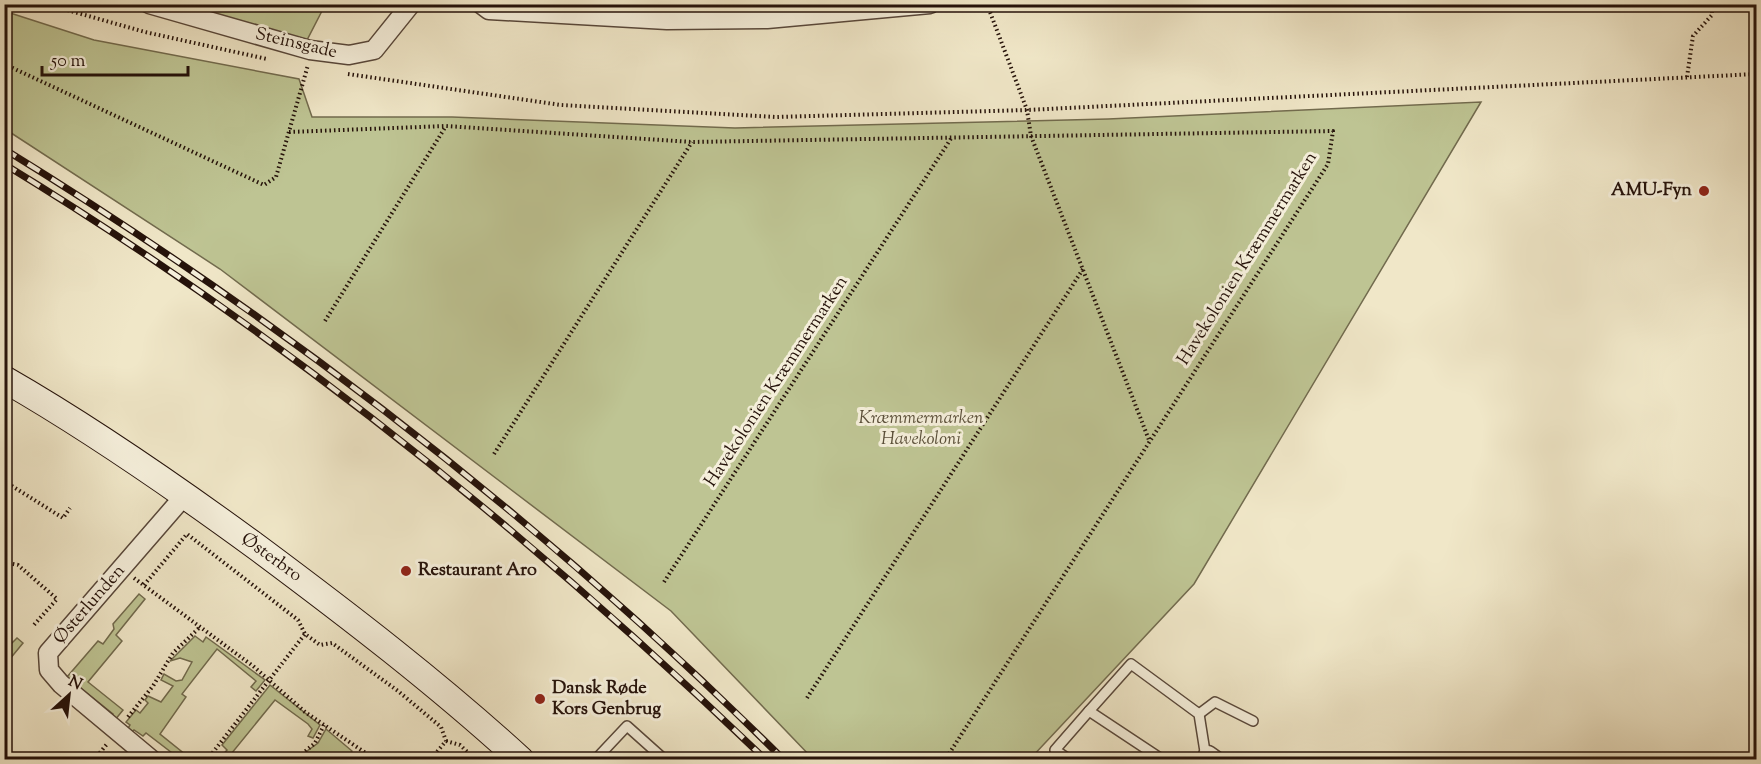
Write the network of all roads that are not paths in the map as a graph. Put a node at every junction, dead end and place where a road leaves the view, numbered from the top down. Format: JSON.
{"nodes":[{"id":1,"x":149,"y":4,"type":"edge"},
{"id":2,"x":411,"y":4,"type":"edge"},
{"id":3,"x":481,"y":4,"type":"edge"},
{"id":4,"x":930,"y":4,"type":"edge"},
{"id":5,"x":4,"y":379,"type":"edge"},
{"id":6,"x":185,"y":495,"type":"junction"},
{"id":7,"x":1089,"y":711,"type":"junction"},
{"id":8,"x":1199,"y":714,"type":"junction"},
{"id":9,"x":1253,"y":721,"type":"dead end"},
{"id":10,"x":1210,"y":758,"type":"edge"},
{"id":11,"x":152,"y":759,"type":"edge"},
{"id":12,"x":521,"y":759,"type":"edge"},
{"id":13,"x":595,"y":759,"type":"edge"},
{"id":14,"x":665,"y":759,"type":"edge"},
{"id":15,"x":1070,"y":759,"type":"edge"},
{"id":16,"x":1163,"y":759,"type":"edge"}],
"edges":[{"from":1,"to":2,"type":"street","name":"Steinsgade"},
{"from":3,"to":4,"type":"street"},
{"from":5,"to":6,"type":"street","name":"Østerbro"},
{"from":6,"to":11,"type":"street","name":"Østerlunden"},
{"from":6,"to":12,"type":"street","name":"Østerbro"},
{"from":7,"to":8,"type":"lane"},
{"from":7,"to":15,"type":"lane"},
{"from":7,"to":16,"type":"lane"},
{"from":8,"to":9,"type":"lane"},
{"from":8,"to":10,"type":"lane"},
{"from":13,"to":14,"type":"lane"}]}
